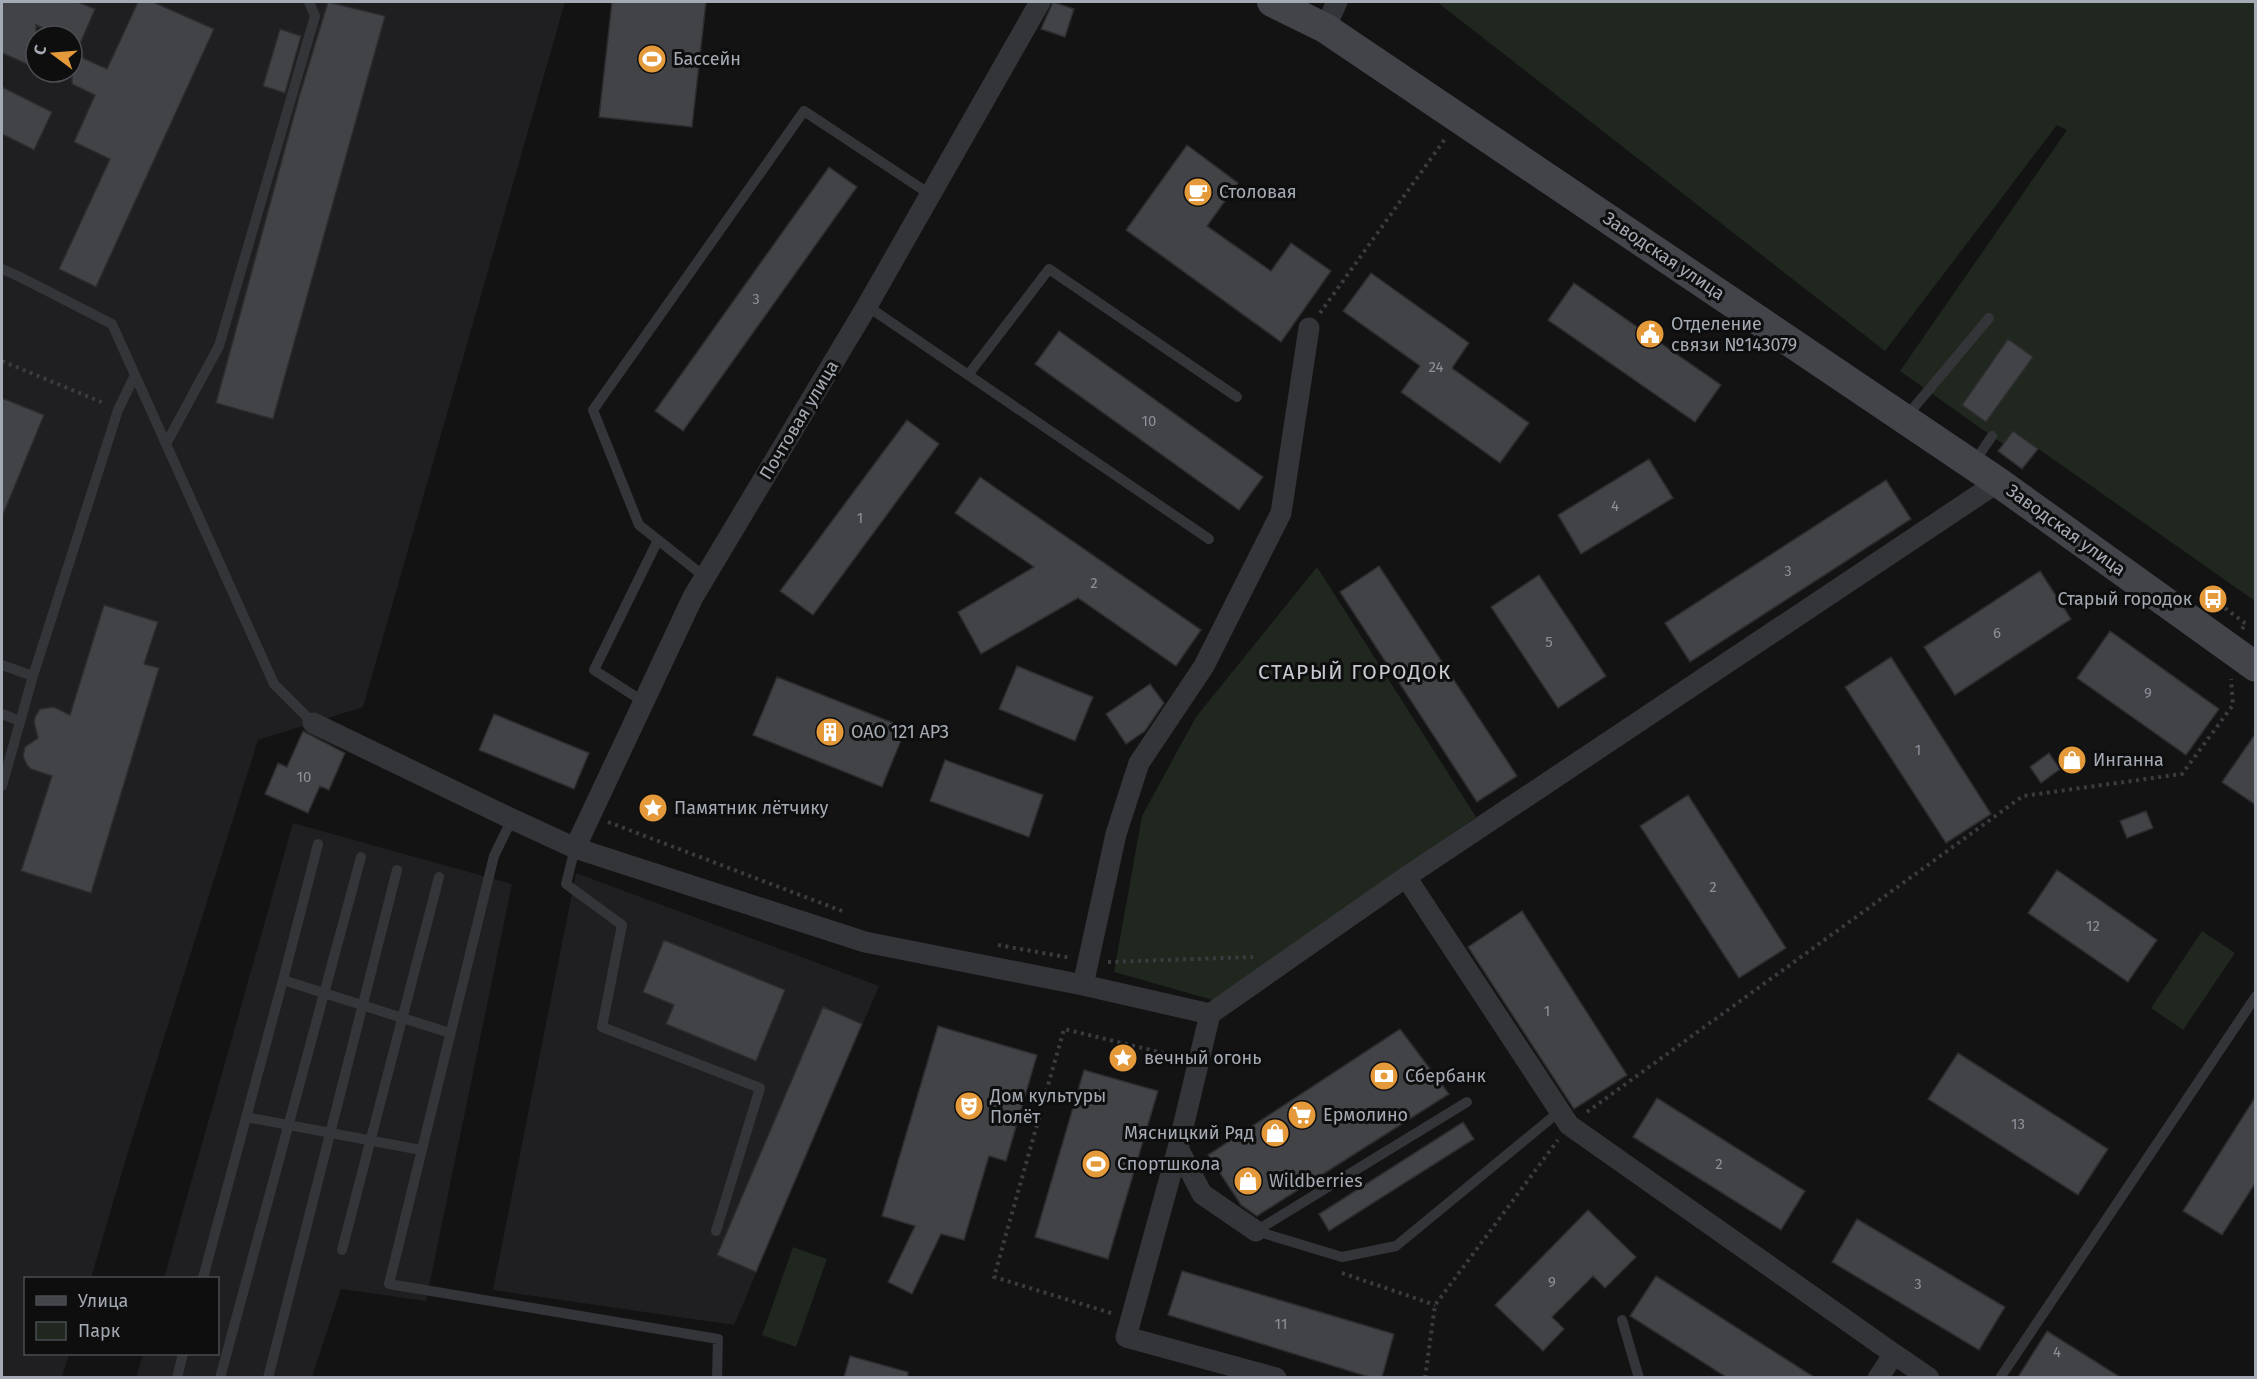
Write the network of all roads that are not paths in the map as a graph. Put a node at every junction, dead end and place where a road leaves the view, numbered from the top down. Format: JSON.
{"nodes":[{"id":1,"x":309,"y":2,"type":"edge"},
{"id":2,"x":1040,"y":2,"type":"edge"},
{"id":3,"x":1272,"y":2,"type":"edge"},
{"id":4,"x":1331,"y":15,"type":"edge"},
{"id":5,"x":931,"y":195,"type":"junction"},
{"id":6,"x":2,"y":269,"type":"edge"},
{"id":7,"x":867,"y":306,"type":"junction"},
{"id":8,"x":1989,"y":318,"type":"dead end"},
{"id":9,"x":1309,"y":328,"type":"road end"},
{"id":10,"x":135,"y":375,"type":"junction"},
{"id":11,"x":968,"y":375,"type":"junction"},
{"id":12,"x":1237,"y":398,"type":"dead end"},
{"id":13,"x":1905,"y":418,"type":"junction"},
{"id":14,"x":1992,"y":436,"type":"dead end"},
{"id":15,"x":166,"y":444,"type":"junction"},
{"id":16,"x":1973,"y":465,"type":"junction"},
{"id":17,"x":1998,"y":482,"type":"junction"},
{"id":18,"x":1209,"y":539,"type":"dead end"},
{"id":19,"x":658,"y":540,"type":"junction"},
{"id":20,"x":705,"y":577,"type":"junction"},
{"id":21,"x":2,"y":665,"type":"edge"},
{"id":22,"x":2256,"y":666,"type":"edge"},
{"id":23,"x":33,"y":676,"type":"junction"},
{"id":24,"x":644,"y":702,"type":"junction"},
{"id":25,"x":2,"y":714,"type":"edge"},
{"id":26,"x":20,"y":721,"type":"junction"},
{"id":27,"x":313,"y":723,"type":"joint"},
{"id":28,"x":2,"y":786,"type":"edge"},
{"id":29,"x":512,"y":819,"type":"junction"},
{"id":30,"x":318,"y":844,"type":"dead end"},
{"id":31,"x":576,"y":848,"type":"junction"},
{"id":32,"x":361,"y":857,"type":"dead end"},
{"id":33,"x":397,"y":870,"type":"dead end"},
{"id":34,"x":1406,"y":876,"type":"junction"},
{"id":35,"x":439,"y":877,"type":"dead end"},
{"id":36,"x":283,"y":980,"type":"junction"},
{"id":37,"x":1083,"y":985,"type":"junction"},
{"id":38,"x":325,"y":993,"type":"junction"},
{"id":39,"x":2256,"y":996,"type":"edge"},
{"id":40,"x":363,"y":1005,"type":"junction"},
{"id":41,"x":1210,"y":1014,"type":"junction"},
{"id":42,"x":402,"y":1018,"type":"junction"},
{"id":43,"x":450,"y":1033,"type":"junction"},
{"id":44,"x":1467,"y":1102,"type":"dead end"},
{"id":45,"x":246,"y":1117,"type":"junction"},
{"id":46,"x":1564,"y":1118,"type":"junction"},
{"id":47,"x":288,"y":1125,"type":"junction"},
{"id":48,"x":330,"y":1133,"type":"junction"},
{"id":49,"x":370,"y":1140,"type":"junction"},
{"id":50,"x":1178,"y":1148,"type":"junction"},
{"id":51,"x":422,"y":1150,"type":"junction"},
{"id":52,"x":716,"y":1231,"type":"dead end"},
{"id":53,"x":1256,"y":1231,"type":"junction"},
{"id":54,"x":342,"y":1250,"type":"dead end"},
{"id":55,"x":203,"y":1277,"type":"edge"},
{"id":56,"x":1622,"y":1320,"type":"dead end"},
{"id":57,"x":1894,"y":1354,"type":"junction"},
{"id":58,"x":182,"y":1355,"type":"edge"},
{"id":59,"x":177,"y":1377,"type":"edge"},
{"id":60,"x":220,"y":1377,"type":"edge"},
{"id":61,"x":268,"y":1377,"type":"edge"},
{"id":62,"x":717,"y":1377,"type":"edge"},
{"id":63,"x":1276,"y":1377,"type":"edge"},
{"id":64,"x":1639,"y":1377,"type":"edge"},
{"id":65,"x":1878,"y":1377,"type":"edge"},
{"id":66,"x":1929,"y":1377,"type":"edge"},
{"id":67,"x":2000,"y":1377,"type":"edge"}],
"edges":[{"from":1,"to":15,"type":"lane"},
{"from":2,"to":5,"type":"street","name":"Почтовая улица"},
{"from":3,"to":4,"type":"main road","name":"Заводская улица"},
{"from":4,"to":13,"type":"main road","name":"Заводская улица"},
{"from":5,"to":7,"type":"street","name":"Почтовая улица"},
{"from":5,"to":19,"type":"lane"},
{"from":6,"to":10,"type":"lane"},
{"from":7,"to":11,"type":"lane"},
{"from":7,"to":20,"type":"street","name":"Почтовая улица"},
{"from":8,"to":13,"type":"lane"},
{"from":9,"to":37,"type":"street"},
{"from":10,"to":15,"type":"lane"},
{"from":10,"to":23,"type":"lane"},
{"from":11,"to":12,"type":"lane"},
{"from":11,"to":18,"type":"lane"},
{"from":13,"to":16,"type":"main road","name":"Заводская улица"},
{"from":14,"to":16,"type":"lane"},
{"from":15,"to":27,"type":"lane"},
{"from":16,"to":17,"type":"main road","name":"Заводская улица"},
{"from":17,"to":22,"type":"main road","name":"Заводская улица"},
{"from":17,"to":34,"type":"street"},
{"from":19,"to":20,"type":"lane"},
{"from":19,"to":24,"type":"lane"},
{"from":20,"to":24,"type":"street","name":"Почтовая улица"},
{"from":21,"to":23,"type":"lane"},
{"from":23,"to":26,"type":"lane"},
{"from":24,"to":31,"type":"street","name":"Почтовая улица"},
{"from":25,"to":26,"type":"lane"},
{"from":26,"to":28,"type":"lane"},
{"from":27,"to":29,"type":"street"},
{"from":29,"to":31,"type":"street"},
{"from":29,"to":43,"type":"lane"},
{"from":30,"to":36,"type":"lane"},
{"from":31,"to":37,"type":"street"},
{"from":31,"to":52,"type":"lane"},
{"from":32,"to":38,"type":"lane"},
{"from":33,"to":40,"type":"lane"},
{"from":34,"to":41,"type":"street"},
{"from":34,"to":46,"type":"street"},
{"from":35,"to":42,"type":"lane"},
{"from":36,"to":38,"type":"lane"},
{"from":36,"to":45,"type":"lane"},
{"from":37,"to":41,"type":"street"},
{"from":38,"to":40,"type":"lane"},
{"from":38,"to":47,"type":"lane"},
{"from":39,"to":67,"type":"lane"},
{"from":40,"to":42,"type":"lane"},
{"from":40,"to":48,"type":"lane"},
{"from":41,"to":50,"type":"street"},
{"from":42,"to":43,"type":"lane"},
{"from":42,"to":49,"type":"lane"},
{"from":43,"to":51,"type":"lane"},
{"from":44,"to":53,"type":"lane"},
{"from":45,"to":47,"type":"lane"},
{"from":45,"to":55,"type":"lane"},
{"from":46,"to":53,"type":"lane"},
{"from":46,"to":57,"type":"street"},
{"from":47,"to":48,"type":"lane"},
{"from":47,"to":60,"type":"lane"},
{"from":48,"to":49,"type":"lane"},
{"from":48,"to":61,"type":"lane"},
{"from":49,"to":51,"type":"lane"},
{"from":49,"to":54,"type":"lane"},
{"from":50,"to":53,"type":"street"},
{"from":50,"to":63,"type":"street"},
{"from":51,"to":62,"type":"lane"},
{"from":56,"to":64,"type":"lane"},
{"from":57,"to":65,"type":"street"},
{"from":57,"to":66,"type":"street"},
{"from":58,"to":59,"type":"lane"}]}
